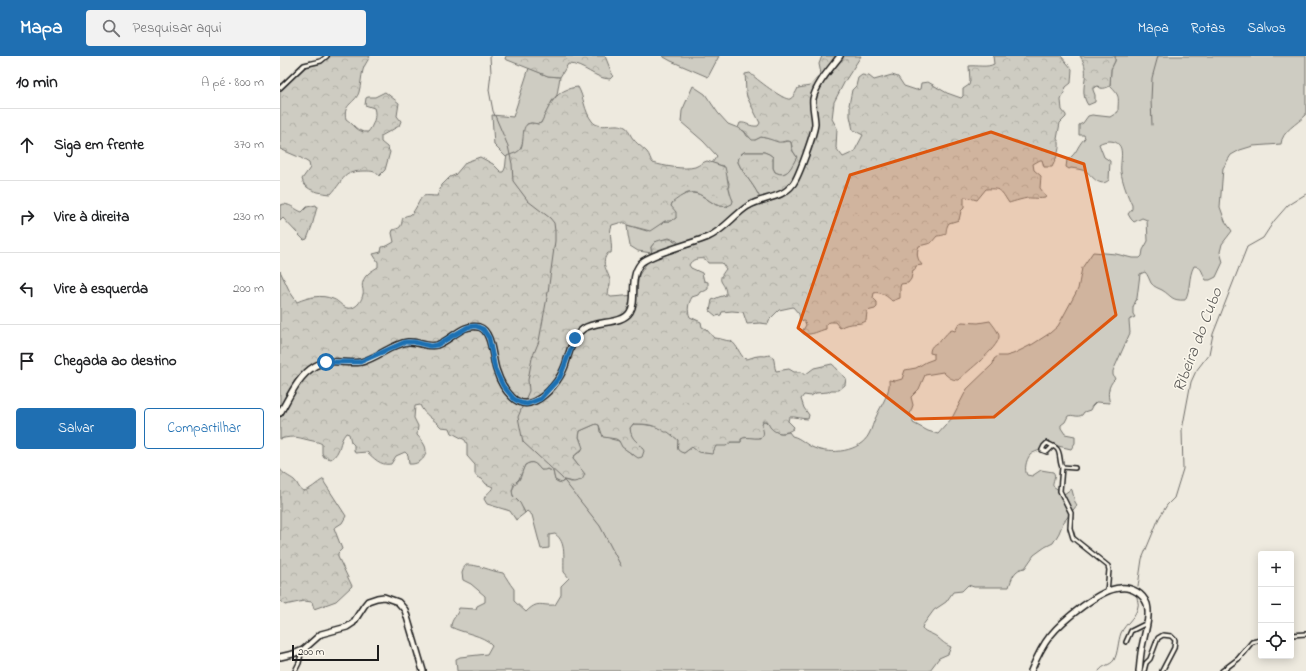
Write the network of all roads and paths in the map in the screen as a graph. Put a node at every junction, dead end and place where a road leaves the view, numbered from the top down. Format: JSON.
{"nodes":[{"id":1,"x":327,"y":56,"type":"edge"},
{"id":2,"x":840,"y":56,"type":"edge"},
{"id":3,"x":280,"y":88,"type":"edge"},
{"id":4,"x":280,"y":412,"type":"edge"},
{"id":5,"x":1052,"y":447,"type":"dead end"},
{"id":6,"x":1062,"y":467,"type":"junction"},
{"id":7,"x":1075,"y":468,"type":"dead end"},
{"id":8,"x":1107,"y":592,"type":"junction"},
{"id":9,"x":1147,"y":624,"type":"junction"},
{"id":10,"x":1306,"y":634,"type":"edge"},
{"id":11,"x":1294,"y":635,"type":"edge"},
{"id":12,"x":1258,"y":641,"type":"edge"},
{"id":13,"x":1126,"y":642,"type":"dead end"},
{"id":14,"x":299,"y":651,"type":"junction"},
{"id":15,"x":280,"y":657,"type":"edge"},
{"id":16,"x":295,"y":671,"type":"edge"},
{"id":17,"x":423,"y":671,"type":"edge"},
{"id":18,"x":1031,"y":671,"type":"edge"},
{"id":19,"x":1140,"y":671,"type":"edge"},
{"id":20,"x":1144,"y":671,"type":"edge"},
{"id":21,"x":1162,"y":671,"type":"edge"},
{"id":22,"x":1222,"y":671,"type":"edge"}],
"edges":[{"from":1,"to":3,"type":"street"},
{"from":2,"to":4,"type":"main road"},
{"from":5,"to":6,"type":"street"},
{"from":6,"to":7,"type":"street"},
{"from":6,"to":8,"type":"street"},
{"from":8,"to":9,"type":"main road"},
{"from":8,"to":18,"type":"main road"},
{"from":9,"to":13,"type":"street"},
{"from":9,"to":19,"type":"main road"},
{"from":10,"to":11,"type":"street"},
{"from":12,"to":22,"type":"street"},
{"from":14,"to":15,"type":"main road"},
{"from":14,"to":16,"type":"street"},
{"from":14,"to":17,"type":"main road"},
{"from":20,"to":21,"type":"street"}]}
